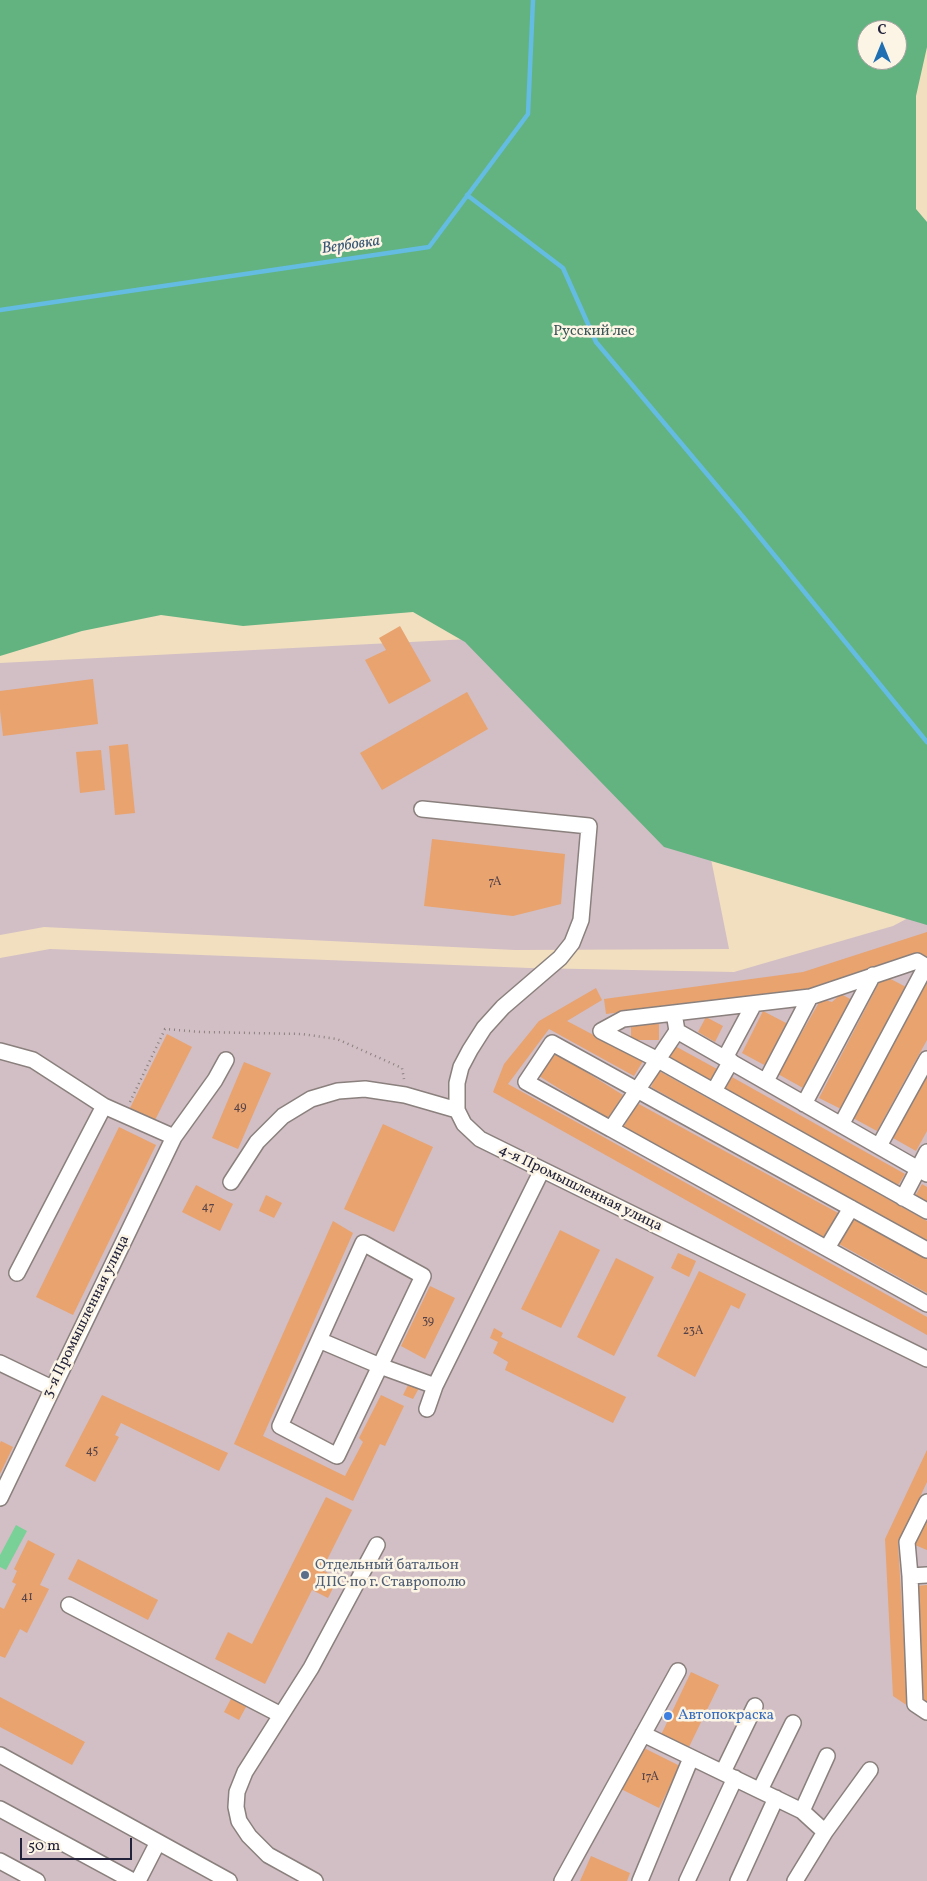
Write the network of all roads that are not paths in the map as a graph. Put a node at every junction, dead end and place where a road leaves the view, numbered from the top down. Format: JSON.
{"nodes":[{"id":1,"x":422,"y":810,"type":"dead end"},
{"id":2,"x":926,"y":967,"type":"edge"},
{"id":3,"x":873,"y":975,"type":"junction"},
{"id":4,"x":810,"y":997,"type":"junction"},
{"id":5,"x":754,"y":1004,"type":"junction"},
{"id":6,"x":674,"y":1013,"type":"junction"},
{"id":7,"x":677,"y":1031,"type":"junction"},
{"id":8,"x":0,"y":1051,"type":"edge"},
{"id":9,"x":927,"y":1059,"type":"edge"},
{"id":10,"x":226,"y":1060,"type":"dead end"},
{"id":11,"x":658,"y":1060,"type":"junction"},
{"id":12,"x":728,"y":1060,"type":"junction"},
{"id":13,"x":766,"y":1081,"type":"junction"},
{"id":14,"x":638,"y":1089,"type":"junction"},
{"id":15,"x":714,"y":1091,"type":"junction"},
{"id":16,"x":804,"y":1104,"type":"junction"},
{"id":17,"x":104,"y":1106,"type":"junction"},
{"id":18,"x":457,"y":1110,"type":"junction"},
{"id":19,"x":841,"y":1125,"type":"junction"},
{"id":20,"x":611,"y":1129,"type":"junction"},
{"id":21,"x":174,"y":1137,"type":"junction"},
{"id":22,"x":879,"y":1146,"type":"junction"},
{"id":23,"x":927,"y":1152,"type":"edge"},
{"id":24,"x":542,"y":1170,"type":"junction"},
{"id":25,"x":923,"y":1171,"type":"edge"},
{"id":26,"x":231,"y":1182,"type":"dead end"},
{"id":27,"x":903,"y":1198,"type":"junction"},
{"id":28,"x":851,"y":1208,"type":"junction"},
{"id":29,"x":927,"y":1211,"type":"edge"},
{"id":30,"x":827,"y":1248,"type":"junction"},
{"id":31,"x":927,"y":1250,"type":"edge"},
{"id":32,"x":17,"y":1273,"type":"dead end"},
{"id":33,"x":927,"y":1304,"type":"edge"},
{"id":34,"x":318,"y":1340,"type":"junction"},
{"id":35,"x":927,"y":1359,"type":"edge"},
{"id":36,"x":0,"y":1363,"type":"edge"},
{"id":37,"x":380,"y":1366,"type":"junction"},
{"id":38,"x":435,"y":1386,"type":"junction"},
{"id":39,"x":52,"y":1388,"type":"junction"},
{"id":40,"x":427,"y":1409,"type":"dead end"},
{"id":41,"x":0,"y":1498,"type":"edge"},
{"id":42,"x":927,"y":1502,"type":"edge"},
{"id":43,"x":377,"y":1545,"type":"dead end"},
{"id":44,"x":927,"y":1575,"type":"edge"},
{"id":45,"x":910,"y":1576,"type":"junction"},
{"id":46,"x":68,"y":1606,"type":"dead end"},
{"id":47,"x":678,"y":1671,"type":"dead end"},
{"id":48,"x":755,"y":1706,"type":"dead end"},
{"id":49,"x":927,"y":1712,"type":"edge"},
{"id":50,"x":281,"y":1715,"type":"junction"},
{"id":51,"x":793,"y":1723,"type":"dead end"},
{"id":52,"x":643,"y":1734,"type":"junction"},
{"id":53,"x":0,"y":1755,"type":"edge"},
{"id":54,"x":827,"y":1756,"type":"dead end"},
{"id":55,"x":691,"y":1758,"type":"junction"},
{"id":56,"x":870,"y":1770,"type":"dead end"},
{"id":57,"x":729,"y":1776,"type":"junction"},
{"id":58,"x":760,"y":1790,"type":"junction"},
{"id":59,"x":776,"y":1798,"type":"junction"},
{"id":60,"x":0,"y":1809,"type":"edge"},
{"id":61,"x":802,"y":1810,"type":"junction"},
{"id":62,"x":825,"y":1832,"type":"junction"},
{"id":63,"x":158,"y":1842,"type":"junction"},
{"id":64,"x":0,"y":1861,"type":"edge"},
{"id":65,"x":37,"y":1881,"type":"edge"},
{"id":66,"x":133,"y":1881,"type":"edge"},
{"id":67,"x":138,"y":1881,"type":"edge"},
{"id":68,"x":229,"y":1881,"type":"edge"},
{"id":69,"x":315,"y":1881,"type":"edge"},
{"id":70,"x":562,"y":1881,"type":"edge"},
{"id":71,"x":640,"y":1881,"type":"edge"},
{"id":72,"x":687,"y":1881,"type":"edge"},
{"id":73,"x":738,"y":1881,"type":"edge"},
{"id":74,"x":795,"y":1881,"type":"edge"}],
"edges":[{"from":1,"to":18,"type":"street"},
{"from":2,"to":3,"type":"street"},
{"from":2,"to":19,"type":"street"},
{"from":3,"to":4,"type":"street"},
{"from":3,"to":16,"type":"street"},
{"from":4,"to":5,"type":"street"},
{"from":4,"to":13,"type":"street"},
{"from":5,"to":6,"type":"street"},
{"from":5,"to":12,"type":"street"},
{"from":6,"to":7,"type":"street"},
{"from":6,"to":11,"type":"street"},
{"from":7,"to":11,"type":"street"},
{"from":7,"to":12,"type":"street"},
{"from":8,"to":17,"type":"street"},
{"from":9,"to":22,"type":"street"},
{"from":10,"to":21,"type":"street","name":"3-я Промышленная улица"},
{"from":11,"to":14,"type":"street"},
{"from":11,"to":15,"type":"street"},
{"from":12,"to":13,"type":"street"},
{"from":12,"to":15,"type":"street"},
{"from":13,"to":16,"type":"street"},
{"from":14,"to":20,"type":"street"},
{"from":14,"to":20,"type":"street"},
{"from":14,"to":28,"type":"street"},
{"from":15,"to":27,"type":"street"},
{"from":16,"to":19,"type":"street"},
{"from":17,"to":21,"type":"street"},
{"from":17,"to":32,"type":"street"},
{"from":18,"to":24,"type":"street","name":"4-я Промышленная улица"},
{"from":18,"to":26,"type":"street"},
{"from":19,"to":22,"type":"street"},
{"from":20,"to":30,"type":"street"},
{"from":21,"to":39,"type":"street","name":"3-я Промышленная улица"},
{"from":22,"to":25,"type":"street"},
{"from":23,"to":25,"type":"street"},
{"from":24,"to":35,"type":"street","name":"4-я Промышленная улица"},
{"from":24,"to":38,"type":"street"},
{"from":25,"to":27,"type":"street"},
{"from":27,"to":29,"type":"street"},
{"from":28,"to":30,"type":"street"},
{"from":28,"to":31,"type":"street"},
{"from":30,"to":33,"type":"street"},
{"from":34,"to":37,"type":"street"},
{"from":34,"to":37,"type":"street"},
{"from":34,"to":37,"type":"street"},
{"from":36,"to":39,"type":"street"},
{"from":37,"to":38,"type":"street"},
{"from":38,"to":40,"type":"street"},
{"from":39,"to":41,"type":"street","name":"3-я Промышленная улица"},
{"from":42,"to":45,"type":"street"},
{"from":43,"to":50,"type":"street"},
{"from":44,"to":45,"type":"street"},
{"from":45,"to":49,"type":"street"},
{"from":46,"to":50,"type":"street"},
{"from":47,"to":52,"type":"street"},
{"from":48,"to":57,"type":"street"},
{"from":50,"to":69,"type":"street"},
{"from":51,"to":58,"type":"street"},
{"from":52,"to":55,"type":"street"},
{"from":52,"to":70,"type":"street"},
{"from":53,"to":63,"type":"street"},
{"from":54,"to":61,"type":"street"},
{"from":55,"to":57,"type":"street"},
{"from":55,"to":71,"type":"street"},
{"from":56,"to":62,"type":"street"},
{"from":57,"to":58,"type":"street"},
{"from":57,"to":72,"type":"street"},
{"from":58,"to":59,"type":"street"},
{"from":59,"to":61,"type":"street"},
{"from":59,"to":73,"type":"street"},
{"from":60,"to":66,"type":"street"},
{"from":61,"to":62,"type":"street"},
{"from":62,"to":74,"type":"street"},
{"from":63,"to":67,"type":"street"},
{"from":63,"to":68,"type":"street"},
{"from":64,"to":65,"type":"street"}]}
